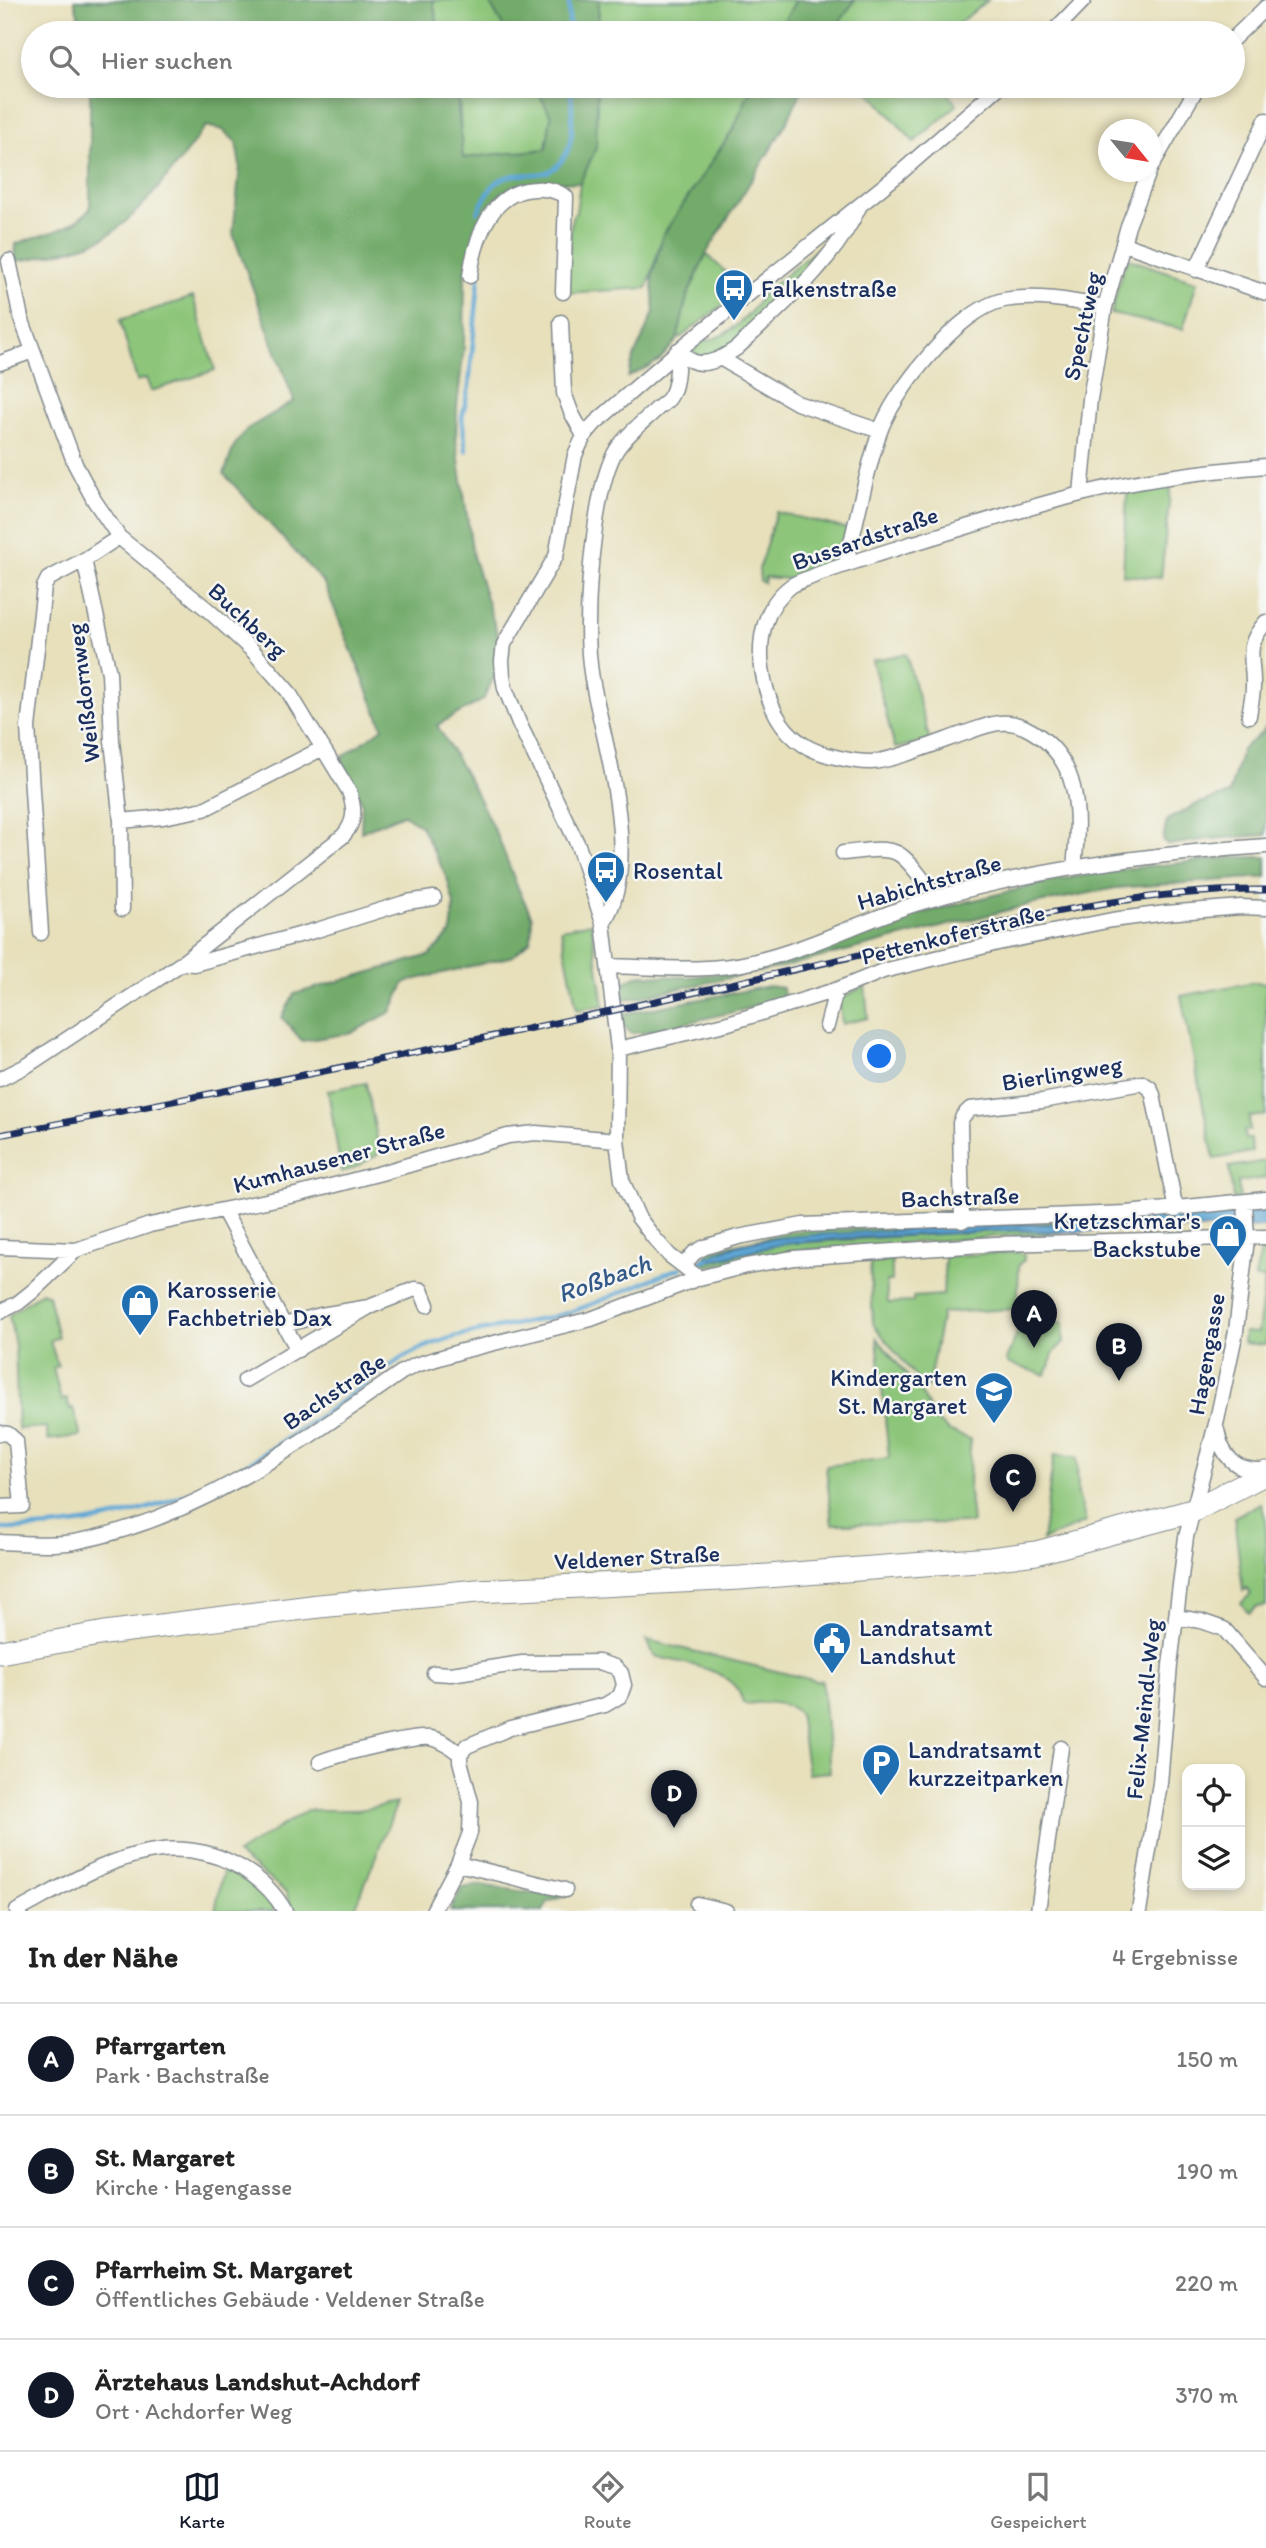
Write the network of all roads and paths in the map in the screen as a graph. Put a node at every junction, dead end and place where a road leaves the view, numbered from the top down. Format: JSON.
{"nodes":[{"id":1,"x":1084,"y":0,"type":"edge"},
{"id":2,"x":1266,"y":6,"type":"edge"},
{"id":3,"x":1064,"y":21,"type":"edge"},
{"id":4,"x":1245,"y":27,"type":"edge"},
{"id":5,"x":986,"y":98,"type":"edge"},
{"id":6,"x":1191,"y":98,"type":"edge"},
{"id":7,"x":1266,"y":120,"type":"edge"},
{"id":8,"x":1161,"y":151,"type":"edge"},
{"id":9,"x":1145,"y":182,"type":"edge"},
{"id":10,"x":860,"y":205,"type":"junction"},
{"id":11,"x":1124,"y":244,"type":"junction"},
{"id":12,"x":9,"y":261,"type":"dead end"},
{"id":13,"x":1196,"y":270,"type":"junction"},
{"id":14,"x":470,"y":276,"type":"dead end"},
{"id":15,"x":563,"y":292,"type":"dead end"},
{"id":16,"x":1266,"y":293,"type":"edge"},
{"id":17,"x":1105,"y":307,"type":"junction"},
{"id":18,"x":561,"y":322,"type":"dead end"},
{"id":19,"x":678,"y":350,"type":"junction"},
{"id":20,"x":33,"y":351,"type":"junction"},
{"id":21,"x":720,"y":358,"type":"junction"},
{"id":22,"x":0,"y":363,"type":"edge"},
{"id":23,"x":880,"y":431,"type":"junction"},
{"id":24,"x":584,"y":436,"type":"junction"},
{"id":25,"x":1266,"y":466,"type":"edge"},
{"id":26,"x":1081,"y":494,"type":"junction"},
{"id":27,"x":119,"y":537,"type":"junction"},
{"id":28,"x":84,"y":560,"type":"junction"},
{"id":29,"x":846,"y":564,"type":"junction"},
{"id":30,"x":1266,"y":622,"type":"edge"},
{"id":31,"x":1249,"y":716,"type":"dead end"},
{"id":32,"x":323,"y":748,"type":"junction"},
{"id":33,"x":121,"y":821,"type":"junction"},
{"id":34,"x":1266,"y":846,"type":"edge"},
{"id":35,"x":843,"y":853,"type":"dead end"},
{"id":36,"x":1074,"y":867,"type":"junction"},
{"id":37,"x":434,"y":898,"type":"dead end"},
{"id":38,"x":937,"y":898,"type":"junction"},
{"id":39,"x":1266,"y":908,"type":"edge"},
{"id":40,"x":122,"y":909,"type":"dead end"},
{"id":41,"x":603,"y":923,"type":"junction"},
{"id":42,"x":41,"y":933,"type":"dead end"},
{"id":43,"x":182,"y":964,"type":"junction"},
{"id":44,"x":610,"y":966,"type":"junction"},
{"id":45,"x":836,"y":990,"type":"junction"},
{"id":46,"x":827,"y":1026,"type":"dead end"},
{"id":47,"x":618,"y":1049,"type":"junction"},
{"id":48,"x":0,"y":1079,"type":"edge"},
{"id":49,"x":617,"y":1140,"type":"junction"},
{"id":50,"x":1266,"y":1199,"type":"edge"},
{"id":51,"x":1176,"y":1210,"type":"junction"},
{"id":52,"x":224,"y":1211,"type":"junction"},
{"id":53,"x":962,"y":1220,"type":"junction"},
{"id":54,"x":1246,"y":1220,"type":"junction"},
{"id":55,"x":1266,"y":1237,"type":"edge"},
{"id":56,"x":0,"y":1247,"type":"edge"},
{"id":57,"x":76,"y":1250,"type":"junction"},
{"id":58,"x":689,"y":1267,"type":"junction"},
{"id":59,"x":428,"y":1304,"type":"dead end"},
{"id":60,"x":369,"y":1307,"type":"junction"},
{"id":61,"x":0,"y":1312,"type":"edge"},
{"id":62,"x":284,"y":1325,"type":"junction"},
{"id":63,"x":298,"y":1350,"type":"junction"},
{"id":64,"x":245,"y":1380,"type":"dead end"},
{"id":65,"x":1216,"y":1424,"type":"junction"},
{"id":66,"x":0,"y":1433,"type":"edge"},
{"id":67,"x":1266,"y":1471,"type":"edge"},
{"id":68,"x":0,"y":1507,"type":"edge"},
{"id":69,"x":1192,"y":1511,"type":"junction"},
{"id":70,"x":0,"y":1542,"type":"edge"},
{"id":71,"x":1176,"y":1617,"type":"junction"},
{"id":72,"x":0,"y":1652,"type":"edge"},
{"id":73,"x":433,"y":1673,"type":"dead end"},
{"id":74,"x":1266,"y":1678,"type":"edge"},
{"id":75,"x":1060,"y":1748,"type":"dead end"},
{"id":76,"x":460,"y":1754,"type":"junction"},
{"id":77,"x":320,"y":1762,"type":"dead end"},
{"id":78,"x":458,"y":1864,"type":"junction"},
{"id":79,"x":565,"y":1890,"type":"dead end"},
{"id":80,"x":697,"y":1904,"type":"dead end"},
{"id":81,"x":17,"y":1911,"type":"edge"},
{"id":82,"x":285,"y":1911,"type":"edge"},
{"id":83,"x":433,"y":1911,"type":"edge"},
{"id":84,"x":726,"y":1911,"type":"edge"},
{"id":85,"x":1038,"y":1911,"type":"edge"},
{"id":86,"x":1139,"y":1911,"type":"edge"}],
"edges":[{"from":1,"to":3,"type":"street"},
{"from":2,"to":4,"type":"street"},
{"from":5,"to":10,"type":"street"},
{"from":6,"to":8,"type":"street","name":"Spechtweg"},
{"from":7,"to":13,"type":"street"},
{"from":9,"to":11,"type":"street","name":"Spechtweg"},
{"from":10,"to":19,"type":"street"},
{"from":10,"to":21,"type":"street"},
{"from":11,"to":13,"type":"street"},
{"from":11,"to":17,"type":"street","name":"Spechtweg"},
{"from":12,"to":20,"type":"street","name":"Buchberg"},
{"from":13,"to":16,"type":"street"},
{"from":14,"to":15,"type":"street"},
{"from":17,"to":23,"type":"street"},
{"from":17,"to":26,"type":"street","name":"Spechtweg"},
{"from":18,"to":24,"type":"street"},
{"from":19,"to":21,"type":"street"},
{"from":19,"to":24,"type":"street"},
{"from":19,"to":41,"type":"street"},
{"from":20,"to":22,"type":"street"},
{"from":20,"to":27,"type":"street","name":"Buchberg"},
{"from":21,"to":23,"type":"street"},
{"from":23,"to":29,"type":"street"},
{"from":24,"to":41,"type":"street"},
{"from":25,"to":26,"type":"street","name":"Bussardstraße"},
{"from":26,"to":29,"type":"street","name":"Bussardstraße"},
{"from":27,"to":28,"type":"street"},
{"from":27,"to":32,"type":"street","name":"Buchberg"},
{"from":28,"to":33,"type":"street","name":"Weißdornweg"},
{"from":28,"to":42,"type":"street"},
{"from":29,"to":36,"type":"street","name":"Bussardstraße"},
{"from":30,"to":31,"type":"street"},
{"from":32,"to":33,"type":"street"},
{"from":32,"to":43,"type":"street","name":"Buchberg"},
{"from":33,"to":40,"type":"street","name":"Weißdornweg"},
{"from":34,"to":36,"type":"street","name":"Habichtstraße"},
{"from":35,"to":38,"type":"street"},
{"from":36,"to":38,"type":"street","name":"Habichtstraße"},
{"from":37,"to":43,"type":"street","name":"Buchberg"},
{"from":38,"to":44,"type":"street","name":"Habichtstraße"},
{"from":39,"to":45,"type":"street","name":"Pettenkoferstraße"},
{"from":41,"to":44,"type":"street"},
{"from":43,"to":48,"type":"street","name":"Buchberg"},
{"from":44,"to":47,"type":"street"},
{"from":45,"to":46,"type":"street"},
{"from":45,"to":47,"type":"street","name":"Pettenkoferstraße"},
{"from":47,"to":49,"type":"street"},
{"from":49,"to":52,"type":"street","name":"Kumhausener Straße"},
{"from":49,"to":58,"type":"street"},
{"from":50,"to":54,"type":"street","name":"Bachstraße"},
{"from":51,"to":53,"type":"street","name":"Bachstraße"},
{"from":51,"to":53,"type":"street","name":"Bierlingweg"},
{"from":51,"to":54,"type":"street","name":"Bachstraße"},
{"from":52,"to":57,"type":"street","name":"Kumhausener Straße"},
{"from":52,"to":62,"type":"street"},
{"from":53,"to":58,"type":"street","name":"Bachstraße"},
{"from":54,"to":55,"type":"street","name":"Bachstraße"},
{"from":54,"to":58,"type":"street","name":"Bachstraße"},
{"from":54,"to":65,"type":"street","name":"Hagengasse"},
{"from":56,"to":57,"type":"street","name":"Kumhausener Straße"},
{"from":57,"to":61,"type":"street","name":"Kumhausener Straße"},
{"from":58,"to":70,"type":"street","name":"Bachstraße"},
{"from":59,"to":60,"type":"street"},
{"from":60,"to":62,"type":"street"},
{"from":60,"to":63,"type":"street"},
{"from":62,"to":63,"type":"street"},
{"from":63,"to":64,"type":"street"},
{"from":65,"to":67,"type":"street","name":"Veldener Straße"},
{"from":65,"to":69,"type":"street","name":"Hagengasse"},
{"from":66,"to":68,"type":"street"},
{"from":67,"to":69,"type":"main road","name":"Veldener Straße"},
{"from":69,"to":71,"type":"street","name":"Felix-Meindl-Weg"},
{"from":69,"to":72,"type":"main road","name":"Veldener Straße"},
{"from":71,"to":74,"type":"street"},
{"from":71,"to":86,"type":"street","name":"Felix-Meindl-Weg"},
{"from":73,"to":76,"type":"street"},
{"from":75,"to":85,"type":"street"},
{"from":76,"to":77,"type":"street"},
{"from":76,"to":78,"type":"street"},
{"from":78,"to":79,"type":"street"},
{"from":78,"to":83,"type":"street"},
{"from":80,"to":84,"type":"street"},
{"from":81,"to":82,"type":"street"}]}
